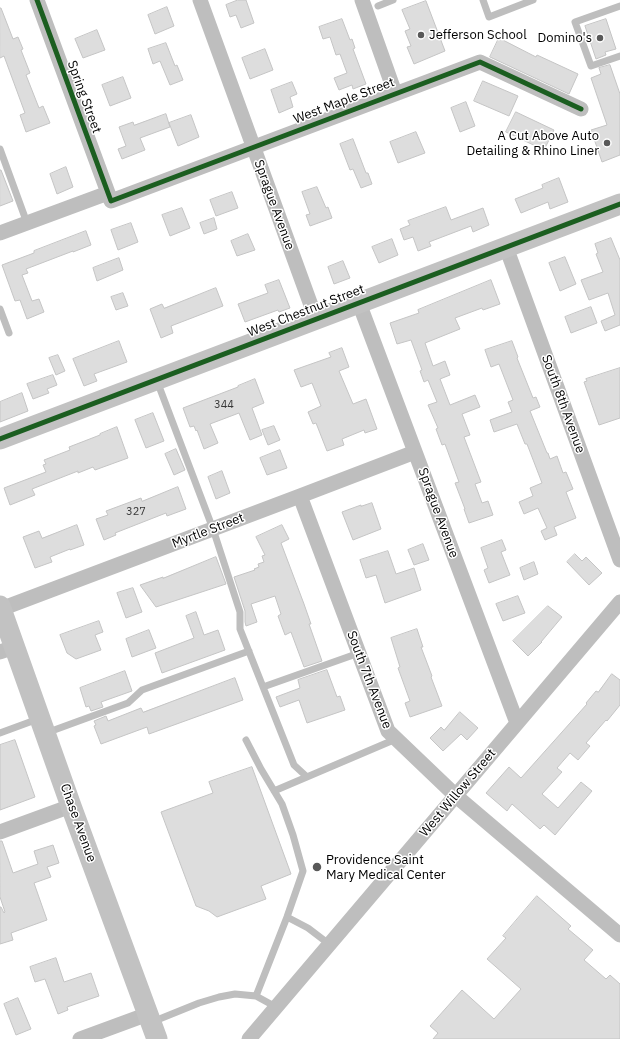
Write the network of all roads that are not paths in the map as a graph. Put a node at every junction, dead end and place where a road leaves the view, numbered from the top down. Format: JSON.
{"nodes":[{"id":1,"x":37,"y":0,"type":"edge"},
{"id":2,"x":200,"y":0,"type":"edge"},
{"id":3,"x":362,"y":0,"type":"edge"},
{"id":4,"x":393,"y":0,"type":"edge"},
{"id":5,"x":483,"y":0,"type":"edge"},
{"id":6,"x":533,"y":0,"type":"edge"},
{"id":7,"x":524,"y":2,"type":"edge"},
{"id":8,"x":378,"y":6,"type":"dead end"},
{"id":9,"x":620,"y":6,"type":"edge"},
{"id":10,"x":620,"y":56,"type":"edge"},
{"id":11,"x":395,"y":93,"type":"junction"},
{"id":12,"x":581,"y":109,"type":"dead end"},
{"id":13,"x":254,"y":147,"type":"junction"},
{"id":14,"x":0,"y":149,"type":"edge"},
{"id":15,"x":109,"y":197,"type":"junction"},
{"id":16,"x":620,"y":204,"type":"edge"},
{"id":17,"x":27,"y":223,"type":"junction"},
{"id":18,"x":0,"y":233,"type":"edge"},
{"id":19,"x":506,"y":247,"type":"junction"},
{"id":20,"x":359,"y":303,"type":"junction"},
{"id":21,"x":0,"y":309,"type":"edge"},
{"id":22,"x":316,"y":319,"type":"junction"},
{"id":23,"x":9,"y":333,"type":"dead end"},
{"id":24,"x":157,"y":379,"type":"junction"},
{"id":25,"x":0,"y":439,"type":"edge"},
{"id":26,"x":415,"y":452,"type":"junction"},
{"id":27,"x":300,"y":496,"type":"junction"},
{"id":28,"x":213,"y":529,"type":"junction"},
{"id":29,"x":620,"y":560,"type":"edge"},
{"id":30,"x":620,"y":602,"type":"edge"},
{"id":31,"x":0,"y":608,"type":"edge"},
{"id":32,"x":7,"y":649,"type":"edge"},
{"id":33,"x":249,"y":651,"type":"junction"},
{"id":34,"x":359,"y":654,"type":"junction"},
{"id":35,"x":263,"y":688,"type":"junction"},
{"id":36,"x":517,"y":724,"type":"junction"},
{"id":37,"x":43,"y":726,"type":"junction"},
{"id":38,"x":0,"y":733,"type":"edge"},
{"id":39,"x":396,"y":739,"type":"junction"},
{"id":40,"x":246,"y":740,"type":"dead end"},
{"id":41,"x":307,"y":777,"type":"junction"},
{"id":42,"x":274,"y":791,"type":"junction"},
{"id":43,"x":456,"y":796,"type":"junction"},
{"id":44,"x":71,"y":806,"type":"junction"},
{"id":45,"x":0,"y":832,"type":"edge"},
{"id":46,"x":287,"y":917,"type":"junction"},
{"id":47,"x":620,"y":935,"type":"edge"},
{"id":48,"x":330,"y":944,"type":"junction"},
{"id":49,"x":256,"y":996,"type":"junction"},
{"id":50,"x":276,"y":1007,"type":"junction"},
{"id":51,"x":152,"y":1025,"type":"edge"},
{"id":52,"x":80,"y":1039,"type":"edge"},
{"id":53,"x":249,"y":1039,"type":"edge"}],
"edges":[{"from":1,"to":15,"type":"street","name":"Spring Street"},
{"from":2,"to":13,"type":"street","name":"Sprague Avenue"},
{"from":3,"to":11,"type":"street"},
{"from":4,"to":8,"type":"lane"},
{"from":5,"to":7,"type":"lane"},
{"from":6,"to":7,"type":"lane"},
{"from":9,"to":10,"type":"lane"},
{"from":11,"to":12,"type":"street","name":"West Maple Street"},
{"from":11,"to":13,"type":"street","name":"West Maple Street"},
{"from":13,"to":15,"type":"street","name":"West Maple Street"},
{"from":13,"to":22,"type":"street","name":"Sprague Avenue"},
{"from":14,"to":17,"type":"lane"},
{"from":15,"to":17,"type":"street","name":"West Maple Street"},
{"from":16,"to":19,"type":"main road","name":"West Chestnut Street"},
{"from":17,"to":18,"type":"street","name":"West Maple Street"},
{"from":19,"to":20,"type":"main road","name":"West Chestnut Street"},
{"from":19,"to":29,"type":"street","name":"South 8th Avenue"},
{"from":20,"to":22,"type":"main road","name":"West Chestnut Street"},
{"from":20,"to":26,"type":"street","name":"Sprague Avenue"},
{"from":21,"to":23,"type":"lane"},
{"from":22,"to":24,"type":"main road","name":"West Chestnut Street"},
{"from":24,"to":25,"type":"main road","name":"West Chestnut Street"},
{"from":24,"to":28,"type":"lane"},
{"from":26,"to":27,"type":"street","name":"Myrtle Street"},
{"from":26,"to":36,"type":"street","name":"Sprague Avenue"},
{"from":27,"to":28,"type":"street","name":"Myrtle Street"},
{"from":27,"to":34,"type":"street","name":"South 7th Avenue"},
{"from":28,"to":31,"type":"street","name":"Myrtle Street"},
{"from":28,"to":33,"type":"lane"},
{"from":30,"to":36,"type":"street","name":"West Willow Street"},
{"from":31,"to":32,"type":"main road","name":"Chase Avenue"},
{"from":32,"to":37,"type":"main road","name":"Chase Avenue"},
{"from":33,"to":35,"type":"lane"},
{"from":33,"to":37,"type":"lane"},
{"from":34,"to":35,"type":"lane"},
{"from":34,"to":39,"type":"street","name":"South 7th Avenue"},
{"from":35,"to":41,"type":"lane"},
{"from":36,"to":43,"type":"street","name":"West Willow Street"},
{"from":37,"to":38,"type":"lane"},
{"from":37,"to":44,"type":"main road","name":"Chase Avenue"},
{"from":39,"to":41,"type":"lane"},
{"from":39,"to":43,"type":"street","name":"South 7th Avenue"},
{"from":40,"to":42,"type":"lane"},
{"from":41,"to":42,"type":"lane"},
{"from":42,"to":46,"type":"lane"},
{"from":43,"to":47,"type":"street","name":"South 7th Avenue"},
{"from":43,"to":48,"type":"street","name":"West Willow Street"},
{"from":44,"to":45,"type":"street"},
{"from":44,"to":51,"type":"main road","name":"Chase Avenue"},
{"from":46,"to":48,"type":"lane"},
{"from":46,"to":49,"type":"lane"},
{"from":48,"to":50,"type":"street","name":"West Willow Street"},
{"from":49,"to":50,"type":"lane"},
{"from":49,"to":51,"type":"lane"},
{"from":50,"to":53,"type":"street","name":"West Willow Street"},
{"from":51,"to":52,"type":"street"}]}
